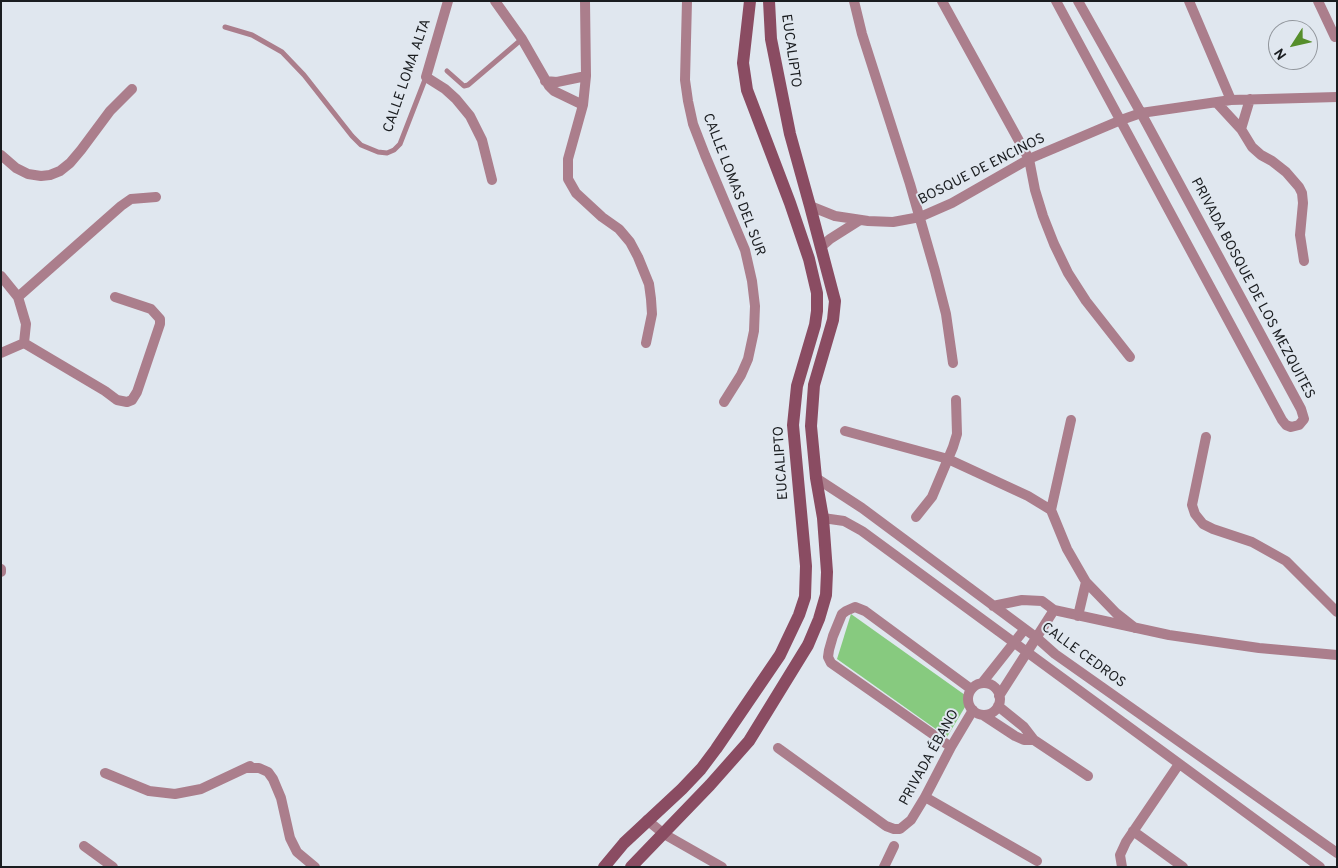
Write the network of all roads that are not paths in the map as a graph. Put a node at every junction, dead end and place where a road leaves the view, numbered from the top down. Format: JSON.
{"nodes":[{"id":1,"x":448,"y":1,"type":"edge"},
{"id":2,"x":495,"y":1,"type":"edge"},
{"id":3,"x":585,"y":1,"type":"edge"},
{"id":4,"x":687,"y":1,"type":"edge"},
{"id":5,"x":750,"y":1,"type":"edge"},
{"id":6,"x":769,"y":1,"type":"edge"},
{"id":7,"x":854,"y":1,"type":"edge"},
{"id":8,"x":942,"y":1,"type":"edge"},
{"id":9,"x":1056,"y":1,"type":"edge"},
{"id":10,"x":1078,"y":1,"type":"edge"},
{"id":11,"x":1189,"y":1,"type":"edge"},
{"id":12,"x":1318,"y":1,"type":"edge"},
{"id":13,"x":1337,"y":25,"type":"edge"},
{"id":14,"x":225,"y":27,"type":"dead end"},
{"id":15,"x":522,"y":39,"type":"junction"},
{"id":16,"x":1336,"y":40,"type":"edge"},
{"id":17,"x":447,"y":71,"type":"dead end"},
{"id":18,"x":586,"y":76,"type":"junction"},
{"id":19,"x":426,"y":77,"type":"junction"},
{"id":20,"x":545,"y":81,"type":"junction"},
{"id":21,"x":132,"y":89,"type":"dead end"},
{"id":22,"x":1337,"y":97,"type":"edge"},
{"id":23,"x":1250,"y":99,"type":"junction"},
{"id":24,"x":1231,"y":100,"type":"junction"},
{"id":25,"x":1217,"y":103,"type":"junction"},
{"id":26,"x":583,"y":105,"type":"junction"},
{"id":27,"x":1141,"y":114,"type":"junction"},
{"id":28,"x":1121,"y":120,"type":"junction"},
{"id":29,"x":1241,"y":129,"type":"junction"},
{"id":30,"x":1,"y":155,"type":"edge"},
{"id":31,"x":1029,"y":159,"type":"junction"},
{"id":32,"x":492,"y":180,"type":"dead end"},
{"id":33,"x":156,"y":197,"type":"dead end"},
{"id":34,"x":810,"y":206,"type":"junction"},
{"id":35,"x":920,"y":217,"type":"junction"},
{"id":36,"x":860,"y":220,"type":"junction"},
{"id":37,"x":821,"y":247,"type":"junction"},
{"id":38,"x":1304,"y":261,"type":"dead end"},
{"id":39,"x":1,"y":276,"type":"edge"},
{"id":40,"x":18,"y":297,"type":"junction"},
{"id":41,"x":114,"y":297,"type":"dead end"},
{"id":42,"x":24,"y":343,"type":"junction"},
{"id":43,"x":646,"y":343,"type":"dead end"},
{"id":44,"x":1,"y":353,"type":"edge"},
{"id":45,"x":1130,"y":357,"type":"dead end"},
{"id":46,"x":953,"y":363,"type":"dead end"},
{"id":47,"x":956,"y":400,"type":"dead end"},
{"id":48,"x":724,"y":402,"type":"dead end"},
{"id":49,"x":1071,"y":420,"type":"dead end"},
{"id":50,"x":846,"y":431,"type":"dead end"},
{"id":51,"x":1206,"y":437,"type":"dead end"},
{"id":52,"x":948,"y":459,"type":"junction"},
{"id":53,"x":816,"y":478,"type":"junction"},
{"id":54,"x":862,"y":508,"type":"junction"},
{"id":55,"x":1051,"y":510,"type":"junction"},
{"id":56,"x":916,"y":517,"type":"dead end"},
{"id":57,"x":822,"y":518,"type":"junction"},
{"id":58,"x":854,"y":525,"type":"junction"},
{"id":59,"x":1086,"y":582,"type":"junction"},
{"id":60,"x":993,"y":606,"type":"junction"},
{"id":61,"x":1054,"y":610,"type":"junction"},
{"id":62,"x":1337,"y":612,"type":"edge"},
{"id":63,"x":1078,"y":616,"type":"junction"},
{"id":64,"x":1024,"y":630,"type":"junction"},
{"id":65,"x":1138,"y":630,"type":"junction"},
{"id":66,"x":1037,"y":638,"type":"junction"},
{"id":67,"x":1014,"y":643,"type":"junction"},
{"id":68,"x":1028,"y":653,"type":"junction"},
{"id":69,"x":1337,"y":655,"type":"edge"},
{"id":70,"x":982,"y":683,"type":"junction"},
{"id":71,"x":971,"y":689,"type":"junction"},
{"id":72,"x":756,"y":691,"type":"junction"},
{"id":73,"x":998,"y":701,"type":"junction"},
{"id":74,"x":772,"y":704,"type":"junction"},
{"id":75,"x":973,"y":710,"type":"junction"},
{"id":76,"x":984,"y":715,"type":"junction"},
{"id":77,"x":1034,"y":740,"type":"junction"},
{"id":78,"x":951,"y":747,"type":"junction"},
{"id":79,"x":778,"y":748,"type":"dead end"},
{"id":80,"x":1180,"y":764,"type":"junction"},
{"id":81,"x":105,"y":773,"type":"dead end"},
{"id":82,"x":1088,"y":776,"type":"dead end"},
{"id":83,"x":925,"y":797,"type":"junction"},
{"id":84,"x":647,"y":820,"type":"junction"},
{"id":85,"x":1134,"y":832,"type":"junction"},
{"id":86,"x":664,"y":834,"type":"junction"},
{"id":87,"x":84,"y":846,"type":"dead end"},
{"id":88,"x":894,"y":846,"type":"dead end"},
{"id":89,"x":1337,"y":853,"type":"edge"},
{"id":90,"x":1037,"y":861,"type":"dead end"},
{"id":91,"x":113,"y":867,"type":"edge"},
{"id":92,"x":315,"y":867,"type":"edge"},
{"id":93,"x":604,"y":867,"type":"edge"},
{"id":94,"x":631,"y":867,"type":"edge"},
{"id":95,"x":722,"y":867,"type":"edge"},
{"id":96,"x":884,"y":867,"type":"edge"},
{"id":97,"x":1122,"y":867,"type":"edge"},
{"id":98,"x":1182,"y":867,"type":"edge"},
{"id":99,"x":1320,"y":867,"type":"edge"}],
"edges":[{"from":1,"to":19,"type":"street","name":"CALLE LOMA ALTA"},
{"from":2,"to":15,"type":"street"},
{"from":3,"to":18,"type":"street"},
{"from":4,"to":48,"type":"street","name":"CALLE LOMAS DEL SUR"},
{"from":5,"to":72,"type":"street","name":"EUCALIPTO"},
{"from":6,"to":34,"type":"street","name":"EUCALIPTO"},
{"from":7,"to":35,"type":"street"},
{"from":8,"to":31,"type":"street"},
{"from":9,"to":28,"type":"street"},
{"from":10,"to":27,"type":"street"},
{"from":11,"to":24,"type":"street"},
{"from":12,"to":16,"type":"street"},
{"from":13,"to":16,"type":"street"},
{"from":14,"to":19,"type":"lane","name":"CALLE LOMA ALTA"},
{"from":15,"to":17,"type":"lane"},
{"from":15,"to":20,"type":"street"},
{"from":18,"to":20,"type":"street"},
{"from":18,"to":26,"type":"street"},
{"from":19,"to":32,"type":"street"},
{"from":20,"to":26,"type":"street"},
{"from":21,"to":30,"type":"street"},
{"from":22,"to":23,"type":"street","name":"BOSQUE DE ENCINOS"},
{"from":23,"to":24,"type":"street","name":"BOSQUE DE ENCINOS"},
{"from":23,"to":29,"type":"street"},
{"from":24,"to":25,"type":"street","name":"BOSQUE DE ENCINOS"},
{"from":25,"to":27,"type":"street","name":"BOSQUE DE ENCINOS"},
{"from":25,"to":29,"type":"street"},
{"from":26,"to":43,"type":"street"},
{"from":27,"to":28,"type":"street","name":"BOSQUE DE ENCINOS"},
{"from":27,"to":28,"type":"street","name":"PRIVADA BOSQUE DE LOS MEZQUITES"},
{"from":28,"to":31,"type":"street","name":"BOSQUE DE ENCINOS"},
{"from":29,"to":38,"type":"street"},
{"from":31,"to":35,"type":"street","name":"BOSQUE DE ENCINOS"},
{"from":31,"to":45,"type":"street"},
{"from":33,"to":40,"type":"street"},
{"from":34,"to":36,"type":"street","name":"BOSQUE DE ENCINOS"},
{"from":34,"to":37,"type":"street","name":"EUCALIPTO"},
{"from":35,"to":36,"type":"street","name":"BOSQUE DE ENCINOS"},
{"from":35,"to":46,"type":"street"},
{"from":36,"to":37,"type":"street"},
{"from":37,"to":53,"type":"street","name":"EUCALIPTO"},
{"from":39,"to":40,"type":"street"},
{"from":40,"to":42,"type":"street"},
{"from":41,"to":42,"type":"street"},
{"from":42,"to":44,"type":"street"},
{"from":47,"to":52,"type":"street"},
{"from":49,"to":55,"type":"street"},
{"from":50,"to":52,"type":"street"},
{"from":51,"to":62,"type":"street"},
{"from":52,"to":55,"type":"street"},
{"from":52,"to":56,"type":"street"},
{"from":53,"to":54,"type":"street","name":"CALLE CEDROS"},
{"from":53,"to":57,"type":"street","name":"EUCALIPTO"},
{"from":54,"to":58,"type":"street"},
{"from":54,"to":60,"type":"street","name":"CALLE CEDROS"},
{"from":55,"to":59,"type":"street"},
{"from":57,"to":58,"type":"street"},
{"from":57,"to":74,"type":"street","name":"EUCALIPTO"},
{"from":58,"to":67,"type":"street"},
{"from":59,"to":63,"type":"street"},
{"from":59,"to":65,"type":"street"},
{"from":60,"to":61,"type":"street"},
{"from":60,"to":64,"type":"street","name":"CALLE CEDROS"},
{"from":61,"to":63,"type":"street"},
{"from":61,"to":66,"type":"street"},
{"from":63,"to":65,"type":"street"},
{"from":64,"to":66,"type":"street","name":"CALLE CEDROS"},
{"from":64,"to":67,"type":"street"},
{"from":65,"to":69,"type":"street"},
{"from":66,"to":68,"type":"street"},
{"from":66,"to":89,"type":"street","name":"CALLE CEDROS"},
{"from":67,"to":68,"type":"street"},
{"from":67,"to":70,"type":"street"},
{"from":68,"to":73,"type":"street"},
{"from":68,"to":80,"type":"street"},
{"from":70,"to":71,"type":"street"},
{"from":70,"to":73,"type":"street"},
{"from":71,"to":75,"type":"street"},
{"from":71,"to":78,"type":"street"},
{"from":72,"to":74,"type":"street"},
{"from":72,"to":84,"type":"street","name":"EUCALIPTO"},
{"from":73,"to":76,"type":"street"},
{"from":73,"to":77,"type":"street"},
{"from":74,"to":86,"type":"street","name":"EUCALIPTO"},
{"from":75,"to":76,"type":"street"},
{"from":75,"to":78,"type":"street","name":"PRIVADA ÉBANO"},
{"from":76,"to":77,"type":"street"},
{"from":77,"to":82,"type":"street"},
{"from":78,"to":83,"type":"street","name":"PRIVADA ÉBANO"},
{"from":79,"to":83,"type":"street","name":"PRIVADA ÉBANO"},
{"from":80,"to":85,"type":"street"},
{"from":80,"to":99,"type":"street"},
{"from":81,"to":92,"type":"street"},
{"from":83,"to":90,"type":"street"},
{"from":84,"to":86,"type":"street"},
{"from":84,"to":93,"type":"street","name":"EUCALIPTO"},
{"from":85,"to":97,"type":"street"},
{"from":85,"to":98,"type":"street"},
{"from":86,"to":94,"type":"street","name":"EUCALIPTO"},
{"from":86,"to":95,"type":"street"},
{"from":87,"to":91,"type":"street"},
{"from":88,"to":96,"type":"street"}]}
